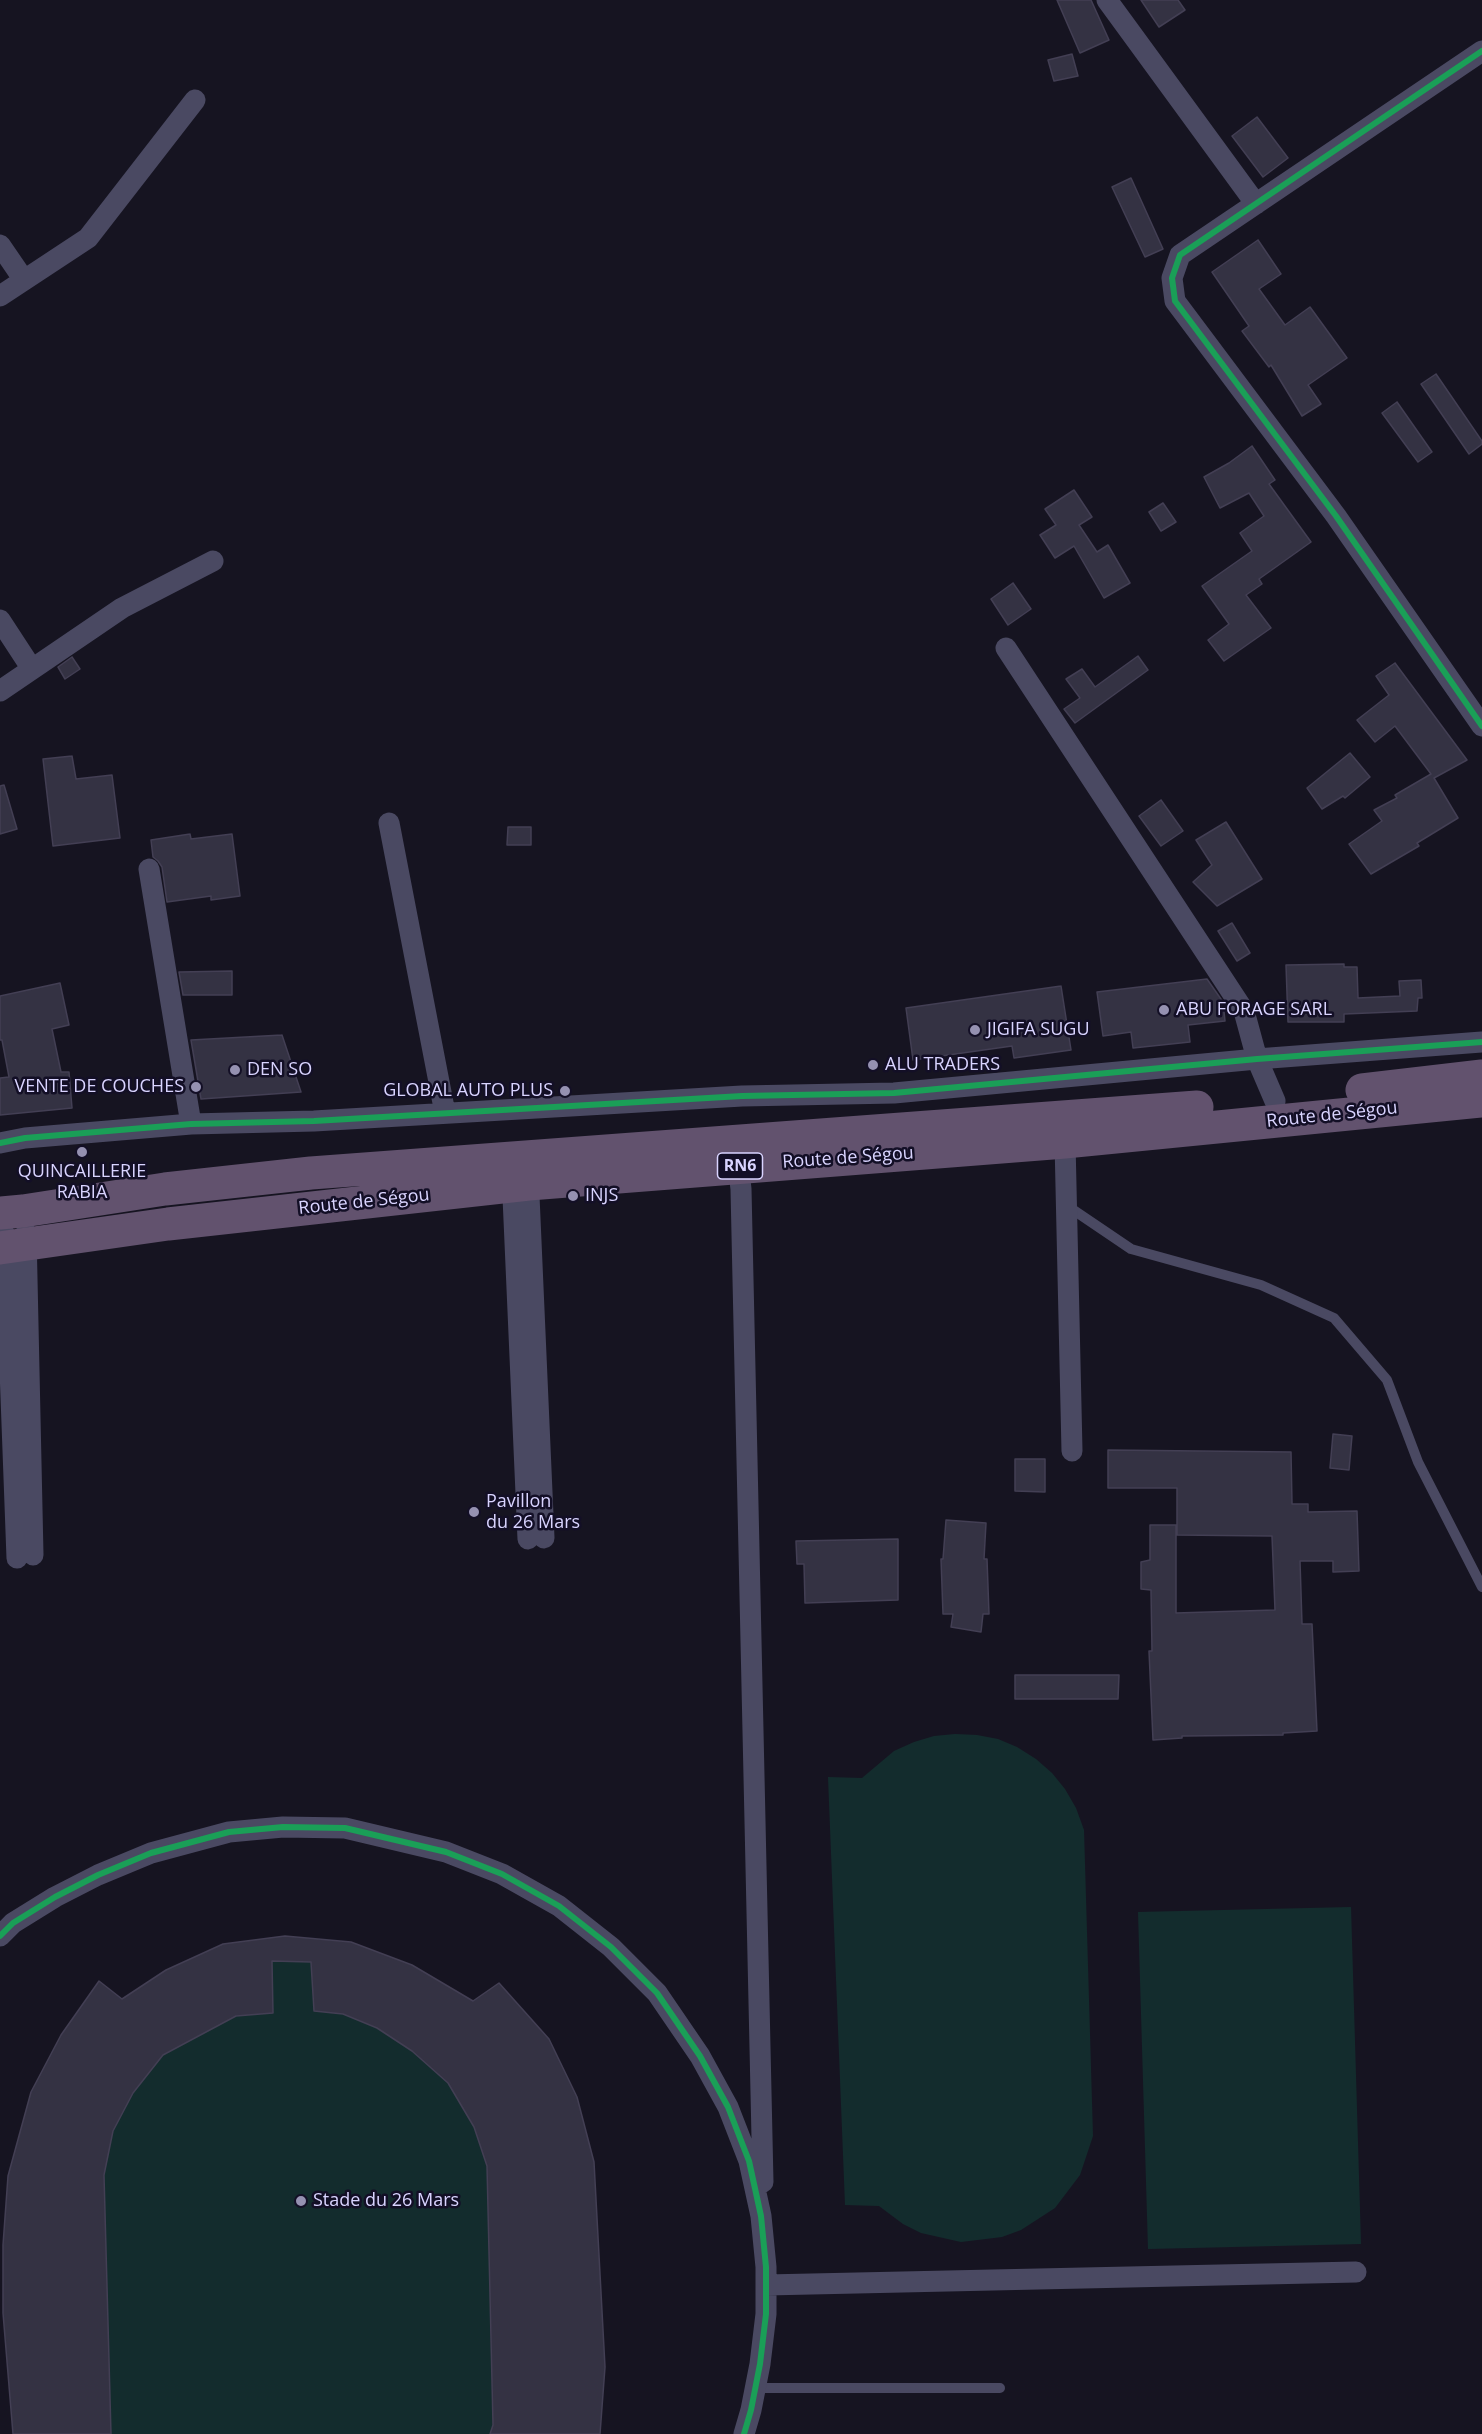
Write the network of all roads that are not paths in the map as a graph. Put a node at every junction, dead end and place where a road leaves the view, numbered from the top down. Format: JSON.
{"nodes":[{"id":1,"x":1107,"y":0,"type":"edge"},
{"id":2,"x":1482,"y":51,"type":"edge"},
{"id":3,"x":195,"y":100,"type":"dead end"},
{"id":4,"x":1256,"y":204,"type":"junction"},
{"id":5,"x":0,"y":245,"type":"edge"},
{"id":6,"x":24,"y":280,"type":"junction"},
{"id":7,"x":0,"y":296,"type":"edge"},
{"id":8,"x":213,"y":561,"type":"dead end"},
{"id":9,"x":0,"y":620,"type":"edge"},
{"id":10,"x":1006,"y":648,"type":"dead end"},
{"id":11,"x":32,"y":669,"type":"junction"},
{"id":12,"x":0,"y":691,"type":"edge"},
{"id":13,"x":1482,"y":726,"type":"edge"},
{"id":14,"x":389,"y":823,"type":"dead end"},
{"id":15,"x":149,"y":869,"type":"dead end"},
{"id":16,"x":1482,"y":1042,"type":"edge"},
{"id":17,"x":1257,"y":1059,"type":"junction"},
{"id":18,"x":1482,"y":1076,"type":"edge"},
{"id":19,"x":1275,"y":1101,"type":"junction"},
{"id":20,"x":1482,"y":1101,"type":"edge"},
{"id":21,"x":445,"y":1113,"type":"junction"},
{"id":22,"x":191,"y":1124,"type":"junction"},
{"id":23,"x":1065,"y":1142,"type":"junction"},
{"id":24,"x":0,"y":1143,"type":"edge"},
{"id":25,"x":737,"y":1153,"type":"junction"},
{"id":26,"x":520,"y":1170,"type":"junction"},
{"id":27,"x":1066,"y":1205,"type":"junction"},
{"id":28,"x":6,"y":1212,"type":"edge"},
{"id":29,"x":12,"y":1246,"type":"edge"},
{"id":30,"x":1072,"y":1451,"type":"dead end"},
{"id":31,"x":536,"y":1539,"type":"dead end"},
{"id":32,"x":25,"y":1557,"type":"dead end"},
{"id":33,"x":1482,"y":1587,"type":"edge"},
{"id":34,"x":0,"y":1936,"type":"edge"},
{"id":35,"x":764,"y":2254,"type":"junction"},
{"id":36,"x":1356,"y":2272,"type":"dead end"},
{"id":37,"x":766,"y":2285,"type":"junction"},
{"id":38,"x":755,"y":2388,"type":"junction"},
{"id":39,"x":1000,"y":2388,"type":"dead end"},
{"id":40,"x":744,"y":2434,"type":"edge"}],
"edges":[{"from":1,"to":4,"type":"street"},
{"from":2,"to":4,"type":"street"},
{"from":3,"to":6,"type":"street"},
{"from":4,"to":13,"type":"street"},
{"from":5,"to":6,"type":"street"},
{"from":6,"to":7,"type":"street"},
{"from":8,"to":11,"type":"street"},
{"from":9,"to":11,"type":"street"},
{"from":10,"to":17,"type":"street"},
{"from":11,"to":12,"type":"street"},
{"from":14,"to":21,"type":"street"},
{"from":15,"to":22,"type":"street"},
{"from":16,"to":17,"type":"street"},
{"from":17,"to":19,"type":"street"},
{"from":17,"to":21,"type":"street"},
{"from":18,"to":19,"type":"highway","name":"Route de Ségou","number":"RN6"},
{"from":19,"to":25,"type":"highway","name":"Route de Ségou","number":"RN6"},
{"from":20,"to":23,"type":"highway","name":"Route de Ségou","number":"RN6"},
{"from":21,"to":22,"type":"street"},
{"from":22,"to":24,"type":"street"},
{"from":23,"to":25,"type":"highway","name":"Route de Ségou","number":"RN6"},
{"from":23,"to":27,"type":"street"},
{"from":25,"to":26,"type":"highway","name":"Route de Ségou","number":"RN6"},
{"from":25,"to":35,"type":"street"},
{"from":26,"to":28,"type":"highway","name":"Route de Ségou","number":"RN6"},
{"from":26,"to":29,"type":"highway","name":"Route de Ségou","number":"RN6"},
{"from":26,"to":31,"type":"street"},
{"from":27,"to":30,"type":"street"},
{"from":27,"to":33,"type":"lane"},
{"from":28,"to":29,"type":"street"},
{"from":29,"to":32,"type":"street"},
{"from":34,"to":35,"type":"street"},
{"from":35,"to":37,"type":"street"},
{"from":36,"to":37,"type":"street"},
{"from":37,"to":38,"type":"street"},
{"from":38,"to":39,"type":"lane"},
{"from":38,"to":40,"type":"street"}]}
